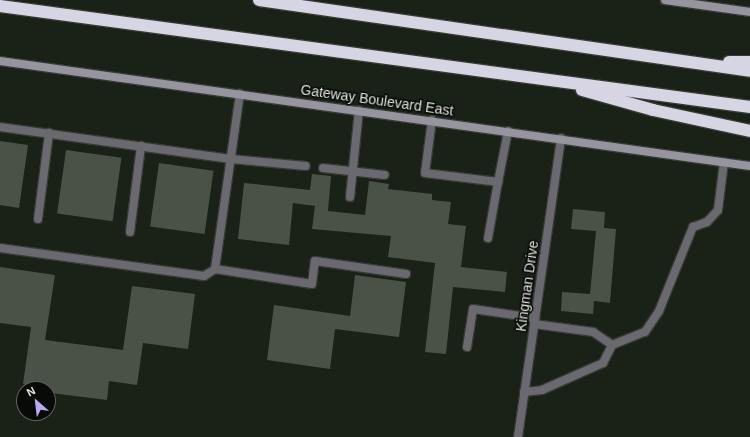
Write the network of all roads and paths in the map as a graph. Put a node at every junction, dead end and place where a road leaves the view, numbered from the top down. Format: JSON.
{"nodes":[{"id":1,"x":259,"y":0,"type":"edge"},
{"id":2,"x":665,"y":0,"type":"edge"},
{"id":3,"x":0,"y":6,"type":"edge"},
{"id":4,"x":750,"y":12,"type":"edge"},
{"id":5,"x":0,"y":61,"type":"edge"},
{"id":6,"x":750,"y":62,"type":"edge"},
{"id":7,"x":689,"y":63,"type":"junction"},
{"id":8,"x":750,"y":71,"type":"edge"},
{"id":9,"x":542,"y":78,"type":"junction"},
{"id":10,"x":240,"y":94,"type":"junction"},
{"id":11,"x":750,"y":107,"type":"edge"},
{"id":12,"x":359,"y":110,"type":"junction"},
{"id":13,"x":432,"y":120,"type":"junction"},
{"id":14,"x":0,"y":127,"type":"edge"},
{"id":15,"x":508,"y":131,"type":"junction"},
{"id":16,"x":750,"y":131,"type":"edge"},
{"id":17,"x":49,"y":134,"type":"junction"},
{"id":18,"x":561,"y":138,"type":"junction"},
{"id":19,"x":142,"y":146,"type":"junction"},
{"id":20,"x":231,"y":159,"type":"junction"},
{"id":21,"x":724,"y":162,"type":"junction"},
{"id":22,"x":306,"y":166,"type":"dead end"},
{"id":23,"x":750,"y":166,"type":"edge"},
{"id":24,"x":323,"y":168,"type":"dead end"},
{"id":25,"x":352,"y":172,"type":"junction"},
{"id":26,"x":385,"y":175,"type":"dead end"},
{"id":27,"x":498,"y":182,"type":"junction"},
{"id":28,"x":350,"y":198,"type":"dead end"},
{"id":29,"x":38,"y":219,"type":"dead end"},
{"id":30,"x":130,"y":232,"type":"dead end"},
{"id":31,"x":488,"y":238,"type":"dead end"},
{"id":32,"x":0,"y":248,"type":"edge"},
{"id":33,"x":215,"y":269,"type":"junction"},
{"id":34,"x":406,"y":274,"type":"dead end"},
{"id":35,"x":535,"y":321,"type":"junction"},
{"id":36,"x":612,"y":345,"type":"junction"},
{"id":37,"x":467,"y":347,"type":"dead end"},
{"id":38,"x":524,"y":392,"type":"junction"},
{"id":39,"x":518,"y":437,"type":"edge"}],
"edges":[{"from":1,"to":7,"type":"highway"},
{"from":2,"to":4,"type":"main road"},
{"from":3,"to":9,"type":"highway"},
{"from":5,"to":10,"type":"main road","name":"Gateway Boulevard East"},
{"from":6,"to":7,"type":"highway"},
{"from":7,"to":8,"type":"highway"},
{"from":9,"to":11,"type":"highway"},
{"from":9,"to":16,"type":"highway"},
{"from":10,"to":12,"type":"main road","name":"Gateway Boulevard East"},
{"from":10,"to":20,"type":"street"},
{"from":12,"to":13,"type":"main road","name":"Gateway Boulevard East"},
{"from":12,"to":25,"type":"street"},
{"from":13,"to":15,"type":"main road","name":"Gateway Boulevard East"},
{"from":13,"to":27,"type":"street"},
{"from":14,"to":17,"type":"street"},
{"from":15,"to":18,"type":"main road","name":"Gateway Boulevard East"},
{"from":15,"to":27,"type":"street"},
{"from":17,"to":19,"type":"street"},
{"from":17,"to":29,"type":"street"},
{"from":18,"to":21,"type":"main road","name":"Gateway Boulevard East"},
{"from":18,"to":35,"type":"street","name":"Kingman Drive"},
{"from":19,"to":20,"type":"street"},
{"from":19,"to":30,"type":"street"},
{"from":20,"to":22,"type":"street"},
{"from":20,"to":33,"type":"street"},
{"from":21,"to":23,"type":"main road","name":"Gateway Boulevard East"},
{"from":21,"to":36,"type":"street"},
{"from":24,"to":25,"type":"street"},
{"from":25,"to":26,"type":"street"},
{"from":25,"to":28,"type":"street"},
{"from":27,"to":31,"type":"street"},
{"from":32,"to":33,"type":"street"},
{"from":33,"to":34,"type":"street"},
{"from":35,"to":36,"type":"street"},
{"from":35,"to":37,"type":"street"},
{"from":35,"to":38,"type":"street","name":"Kingman Drive"},
{"from":36,"to":38,"type":"street"},
{"from":38,"to":39,"type":"street","name":"Kingman Drive"}]}
